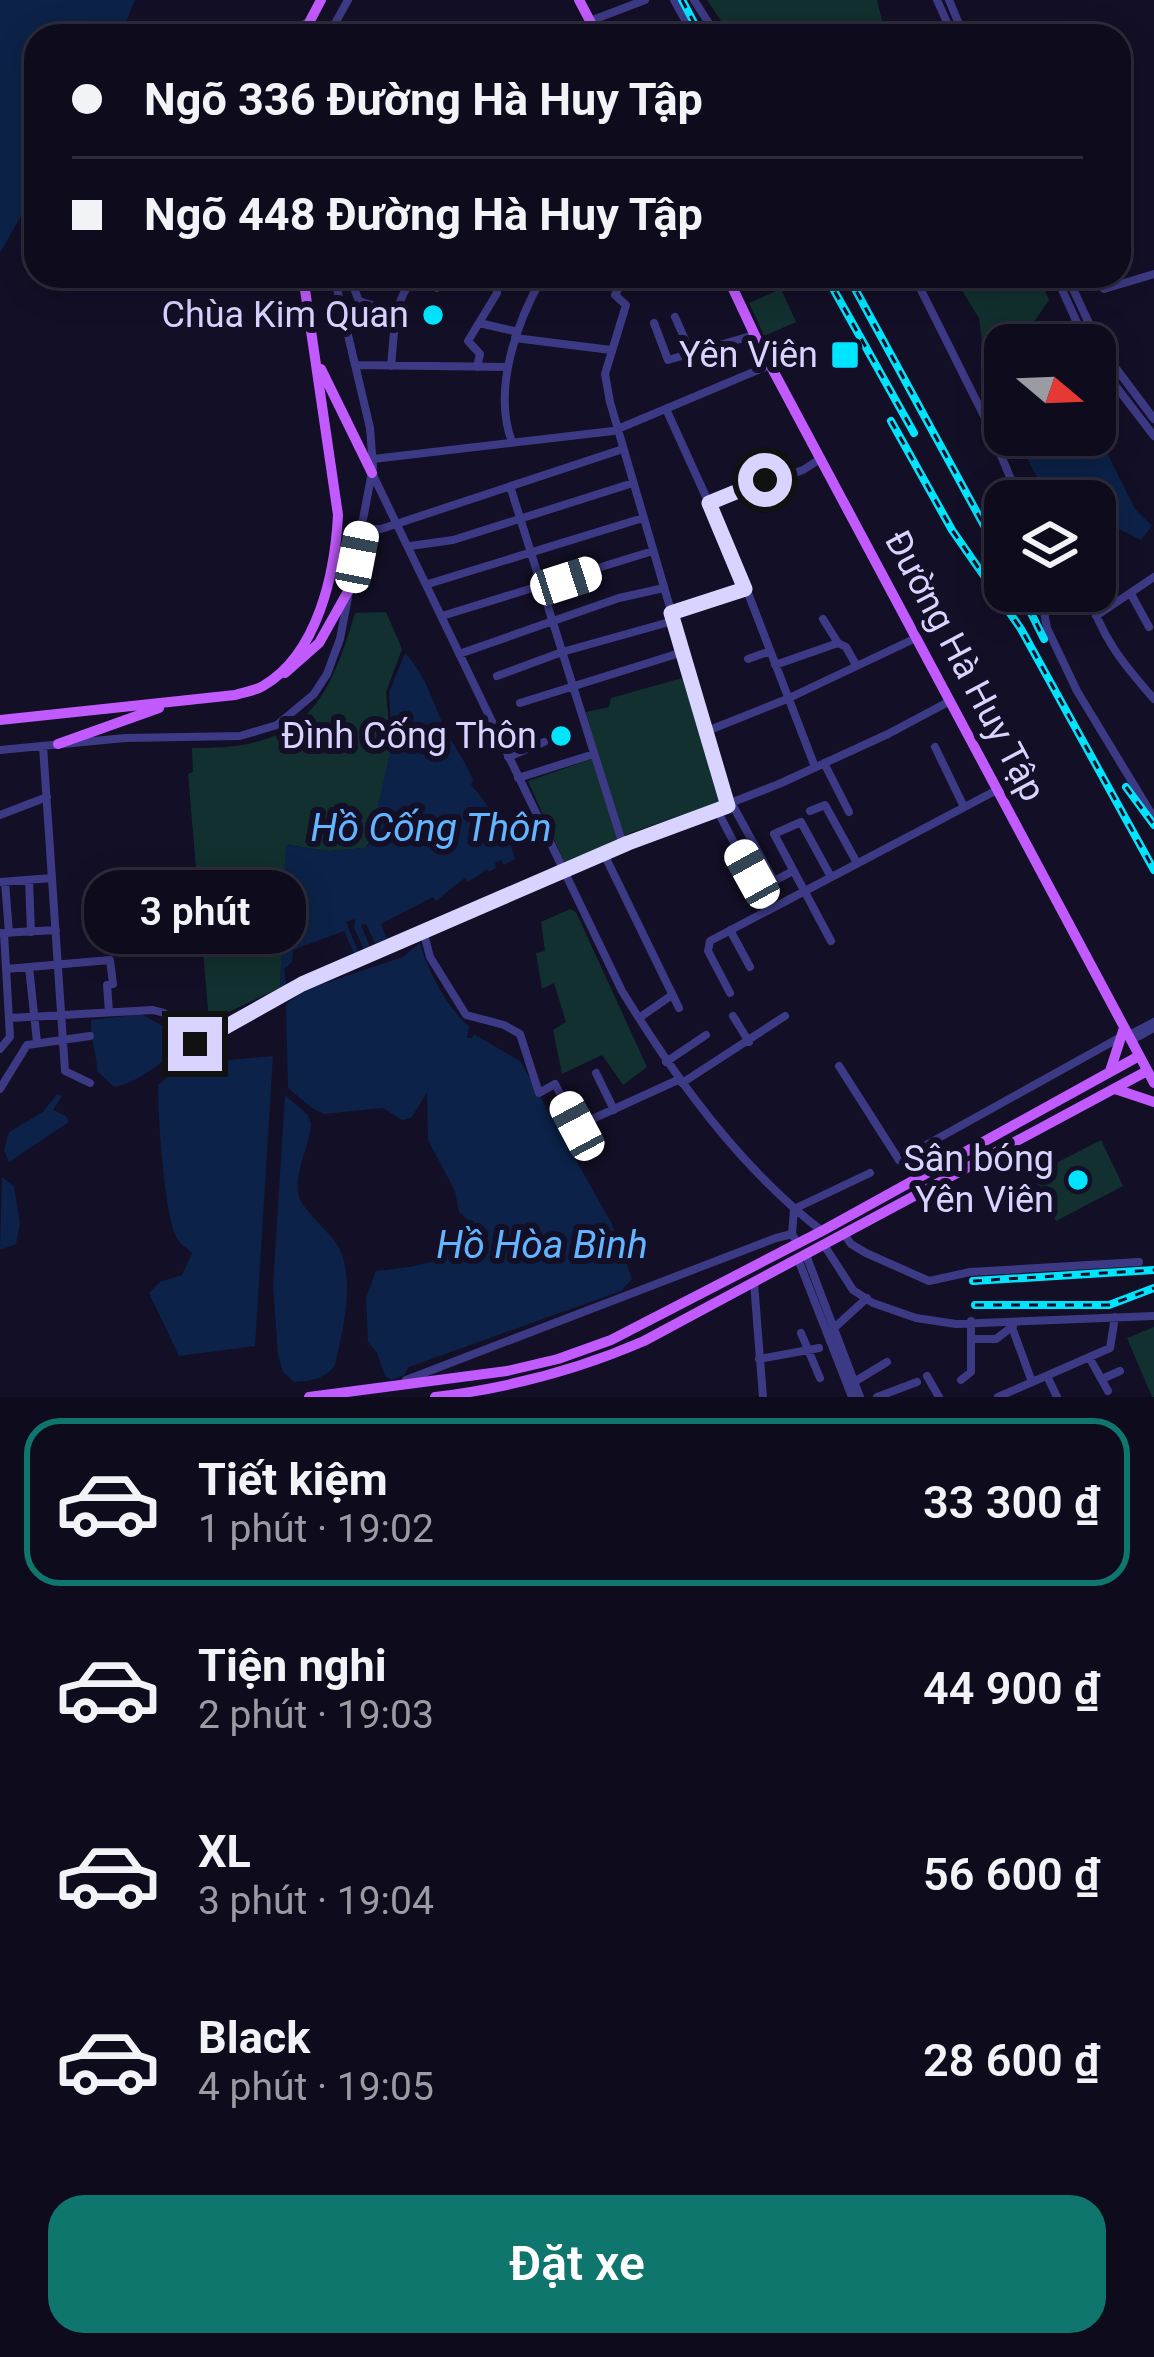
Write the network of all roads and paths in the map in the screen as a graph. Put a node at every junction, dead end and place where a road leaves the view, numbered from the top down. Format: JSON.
{"nodes":[{"id":1,"x":580,"y":0,"type":"edge"},
{"id":2,"x":644,"y":0,"type":"edge"},
{"id":3,"x":590,"y":21,"type":"junction"},
{"id":4,"x":592,"y":24,"type":"edge"},
{"id":5,"x":305,"y":288,"type":"edge"},
{"id":6,"x":337,"y":288,"type":"edge"},
{"id":7,"x":355,"y":288,"type":"edge"},
{"id":8,"x":406,"y":288,"type":"edge"},
{"id":9,"x":497,"y":288,"type":"edge"},
{"id":10,"x":537,"y":288,"type":"edge"},
{"id":11,"x":619,"y":288,"type":"edge"},
{"id":12,"x":732,"y":288,"type":"edge"},
{"id":13,"x":920,"y":288,"type":"edge"},
{"id":14,"x":1061,"y":288,"type":"edge"},
{"id":15,"x":1073,"y":288,"type":"edge"},
{"id":16,"x":1107,"y":288,"type":"edge"},
{"id":17,"x":1104,"y":289,"type":"dead end"},
{"id":18,"x":356,"y":298,"type":"junction"},
{"id":19,"x":342,"y":308,"type":"junction"},
{"id":20,"x":398,"y":313,"type":"junction"},
{"id":21,"x":675,"y":316,"type":"dead end"},
{"id":22,"x":479,"y":323,"type":"junction"},
{"id":23,"x":654,"y":323,"type":"dead end"},
{"id":24,"x":1078,"y":324,"type":"edge"},
{"id":25,"x":514,"y":334,"type":"junction"},
{"id":26,"x":754,"y":335,"type":"junction"},
{"id":27,"x":610,"y":350,"type":"junction"},
{"id":28,"x":692,"y":353,"type":"junction"},
{"id":29,"x":317,"y":360,"type":"junction"},
{"id":30,"x":356,"y":365,"type":"junction"},
{"id":31,"x":770,"y":365,"type":"junction"},
{"id":32,"x":391,"y":366,"type":"junction"},
{"id":33,"x":477,"y":367,"type":"junction"},
{"id":34,"x":508,"y":367,"type":"junction"},
{"id":35,"x":1116,"y":385,"type":"edge"},
{"id":36,"x":666,"y":409,"type":"junction"},
{"id":37,"x":1154,"y":419,"type":"edge"},
{"id":38,"x":617,"y":429,"type":"junction"},
{"id":39,"x":1153,"y":432,"type":"edge"},
{"id":40,"x":512,"y":442,"type":"junction"},
{"id":41,"x":623,"y":449,"type":"junction"},
{"id":42,"x":373,"y":459,"type":"junction"},
{"id":43,"x":820,"y":459,"type":"junction"},
{"id":44,"x":372,"y":473,"type":"junction"},
{"id":45,"x":1011,"y":480,"type":"edge"},
{"id":46,"x":633,"y":483,"type":"junction"},
{"id":47,"x":510,"y":485,"type":"junction"},
{"id":48,"x":709,"y":503,"type":"junction"},
{"id":49,"x":643,"y":518,"type":"junction"},
{"id":50,"x":519,"y":519,"type":"junction"},
{"id":51,"x":398,"y":522,"type":"junction"},
{"id":52,"x":362,"y":529,"type":"junction"},
{"id":53,"x":409,"y":547,"type":"junction"},
{"id":54,"x":653,"y":551,"type":"junction"},
{"id":55,"x":532,"y":552,"type":"junction"},
{"id":56,"x":1154,"y":577,"type":"edge"},
{"id":57,"x":428,"y":584,"type":"junction"},
{"id":58,"x":351,"y":586,"type":"junction"},
{"id":59,"x":542,"y":588,"type":"junction"},
{"id":60,"x":664,"y":588,"type":"junction"},
{"id":61,"x":745,"y":589,"type":"junction"},
{"id":62,"x":1131,"y":594,"type":"junction"},
{"id":63,"x":1044,"y":612,"type":"edge"},
{"id":64,"x":1094,"y":612,"type":"edge"},
{"id":65,"x":442,"y":616,"type":"junction"},
{"id":66,"x":1095,"y":616,"type":"junction"},
{"id":67,"x":672,"y":617,"type":"junction"},
{"id":68,"x":823,"y":619,"type":"dead end"},
{"id":69,"x":553,"y":621,"type":"junction"},
{"id":70,"x":1149,"y":627,"type":"dead end"},
{"id":71,"x":916,"y":638,"type":"junction"},
{"id":72,"x":838,"y":643,"type":"junction"},
{"id":73,"x":562,"y":652,"type":"junction"},
{"id":74,"x":683,"y":652,"type":"junction"},
{"id":75,"x":770,"y":652,"type":"junction"},
{"id":76,"x":459,"y":654,"type":"junction"},
{"id":77,"x":748,"y":658,"type":"dead end"},
{"id":78,"x":856,"y":664,"type":"junction"},
{"id":79,"x":775,"y":665,"type":"junction"},
{"id":80,"x":497,"y":676,"type":"dead end"},
{"id":81,"x":263,"y":686,"type":"junction"},
{"id":82,"x":573,"y":687,"type":"junction"},
{"id":83,"x":787,"y":699,"type":"junction"},
{"id":84,"x":1154,"y":699,"type":"edge"},
{"id":85,"x":179,"y":701,"type":"junction"},
{"id":86,"x":950,"y":701,"type":"junction"},
{"id":87,"x":520,"y":703,"type":"dead end"},
{"id":88,"x":0,"y":720,"type":"edge"},
{"id":89,"x":707,"y":731,"type":"junction"},
{"id":90,"x":544,"y":742,"type":"dead end"},
{"id":91,"x":58,"y":744,"type":"junction"},
{"id":92,"x":43,"y":746,"type":"junction"},
{"id":93,"x":935,"y":747,"type":"dead end"},
{"id":94,"x":0,"y":751,"type":"edge"},
{"id":95,"x":594,"y":754,"type":"junction"},
{"id":96,"x":508,"y":757,"type":"junction"},
{"id":97,"x":819,"y":765,"type":"junction"},
{"id":98,"x":518,"y":778,"type":"junction"},
{"id":99,"x":997,"y":790,"type":"junction"},
{"id":100,"x":46,"y":797,"type":"junction"},
{"id":101,"x":726,"y":807,"type":"junction"},
{"id":102,"x":964,"y":807,"type":"junction"},
{"id":103,"x":810,"y":811,"type":"dead end"},
{"id":104,"x":1152,"y":811,"type":"edge"},
{"id":105,"x":849,"y":812,"type":"dead end"},
{"id":106,"x":0,"y":815,"type":"edge"},
{"id":107,"x":623,"y":845,"type":"junction"},
{"id":108,"x":604,"y":854,"type":"junction"},
{"id":109,"x":857,"y":863,"type":"junction"},
{"id":110,"x":793,"y":871,"type":"junction"},
{"id":111,"x":563,"y":872,"type":"junction"},
{"id":112,"x":831,"y":877,"type":"junction"},
{"id":113,"x":52,"y":878,"type":"junction"},
{"id":114,"x":29,"y":880,"type":"junction"},
{"id":115,"x":3,"y":882,"type":"edge"},
{"id":116,"x":803,"y":892,"type":"junction"},
{"id":117,"x":769,"y":910,"type":"junction"},
{"id":118,"x":56,"y":930,"type":"junction"},
{"id":119,"x":730,"y":930,"type":"junction"},
{"id":120,"x":31,"y":932,"type":"junction"},
{"id":121,"x":4,"y":933,"type":"edge"},
{"id":122,"x":424,"y":934,"type":"junction"},
{"id":123,"x":831,"y":941,"type":"dead end"},
{"id":124,"x":57,"y":964,"type":"junction"},
{"id":125,"x":29,"y":967,"type":"junction"},
{"id":126,"x":751,"y":967,"type":"dead end"},
{"id":127,"x":6,"y":969,"type":"junction"},
{"id":128,"x":730,"y":993,"type":"dead end"},
{"id":129,"x":672,"y":995,"type":"junction"},
{"id":130,"x":679,"y":1008,"type":"dead end"},
{"id":131,"x":109,"y":1012,"type":"junction"},
{"id":132,"x":62,"y":1015,"type":"junction"},
{"id":133,"x":733,"y":1016,"type":"dead end"},
{"id":134,"x":785,"y":1016,"type":"dead end"},
{"id":135,"x":33,"y":1017,"type":"junction"},
{"id":136,"x":10,"y":1018,"type":"junction"},
{"id":137,"x":638,"y":1018,"type":"junction"},
{"id":138,"x":1154,"y":1025,"type":"edge"},
{"id":139,"x":706,"y":1035,"type":"dead end"},
{"id":140,"x":1126,"y":1035,"type":"junction"},
{"id":141,"x":89,"y":1036,"type":"dead end"},
{"id":142,"x":63,"y":1040,"type":"junction"},
{"id":143,"x":37,"y":1042,"type":"junction"},
{"id":144,"x":749,"y":1042,"type":"junction"},
{"id":145,"x":0,"y":1049,"type":"edge"},
{"id":146,"x":1139,"y":1056,"type":"junction"},
{"id":147,"x":666,"y":1062,"type":"junction"},
{"id":148,"x":839,"y":1066,"type":"dead end"},
{"id":149,"x":1147,"y":1071,"type":"junction"},
{"id":150,"x":1109,"y":1072,"type":"junction"},
{"id":151,"x":596,"y":1073,"type":"dead end"},
{"id":152,"x":681,"y":1081,"type":"junction"},
{"id":153,"x":90,"y":1083,"type":"dead end"},
{"id":154,"x":1154,"y":1084,"type":"edge"},
{"id":155,"x":0,"y":1089,"type":"edge"},
{"id":156,"x":1115,"y":1089,"type":"junction"},
{"id":157,"x":1154,"y":1102,"type":"edge"},
{"id":158,"x":614,"y":1110,"type":"junction"},
{"id":159,"x":870,"y":1173,"type":"dead end"},
{"id":160,"x":794,"y":1209,"type":"junction"},
{"id":161,"x":847,"y":1228,"type":"junction"},
{"id":162,"x":822,"y":1231,"type":"junction"},
{"id":163,"x":824,"y":1245,"type":"junction"},
{"id":164,"x":798,"y":1248,"type":"junction"},
{"id":165,"x":1138,"y":1262,"type":"dead end"},
{"id":166,"x":748,"y":1270,"type":"junction"},
{"id":167,"x":754,"y":1283,"type":"junction"},
{"id":168,"x":866,"y":1298,"type":"junction"},
{"id":169,"x":1154,"y":1316,"type":"edge"},
{"id":170,"x":1115,"y":1317,"type":"junction"},
{"id":171,"x":970,"y":1321,"type":"junction"},
{"id":172,"x":1012,"y":1324,"type":"junction"},
{"id":173,"x":832,"y":1329,"type":"junction"},
{"id":174,"x":801,"y":1333,"type":"dead end"},
{"id":175,"x":972,"y":1339,"type":"junction"},
{"id":176,"x":814,"y":1349,"type":"junction"},
{"id":177,"x":1089,"y":1357,"type":"junction"},
{"id":178,"x":759,"y":1359,"type":"junction"},
{"id":179,"x":887,"y":1362,"type":"dead end"},
{"id":180,"x":1120,"y":1371,"type":"dead end"},
{"id":181,"x":927,"y":1376,"type":"dead end"},
{"id":182,"x":1046,"y":1376,"type":"junction"},
{"id":183,"x":820,"y":1378,"type":"dead end"},
{"id":184,"x":1102,"y":1379,"type":"junction"},
{"id":185,"x":962,"y":1381,"type":"dead end"},
{"id":186,"x":854,"y":1382,"type":"junction"},
{"id":187,"x":916,"y":1382,"type":"dead end"},
{"id":188,"x":1031,"y":1382,"type":"junction"},
{"id":189,"x":384,"y":1388,"type":"junction"},
{"id":190,"x":1108,"y":1391,"type":"dead end"},
{"id":191,"x":1021,"y":1392,"type":"edge"},
{"id":192,"x":856,"y":1396,"type":"edge"},
{"id":193,"x":936,"y":1396,"type":"edge"},
{"id":194,"x":309,"y":1397,"type":"edge"},
{"id":195,"x":435,"y":1397,"type":"edge"},
{"id":196,"x":763,"y":1397,"type":"edge"},
{"id":197,"x":877,"y":1397,"type":"edge"},
{"id":198,"x":998,"y":1397,"type":"edge"},
{"id":199,"x":1057,"y":1397,"type":"edge"}],
"edges":[{"from":1,"to":3,"type":"main road"},
{"from":2,"to":3,"type":"street"},
{"from":3,"to":4,"type":"main road"},
{"from":5,"to":29,"type":"main road"},
{"from":6,"to":19,"type":"street"},
{"from":7,"to":18,"type":"street"},
{"from":8,"to":20,"type":"street"},
{"from":9,"to":22,"type":"street"},
{"from":10,"to":25,"type":"street"},
{"from":11,"to":27,"type":"street"},
{"from":12,"to":26,"type":"main road","name":"Đường Hà Huy Tập"},
{"from":13,"to":45,"type":"street"},
{"from":14,"to":24,"type":"street"},
{"from":15,"to":37,"type":"street"},
{"from":16,"to":17,"type":"street"},
{"from":18,"to":19,"type":"street"},
{"from":18,"to":20,"type":"street"},
{"from":19,"to":30,"type":"street"},
{"from":20,"to":32,"type":"street"},
{"from":21,"to":28,"type":"street"},
{"from":22,"to":25,"type":"street"},
{"from":22,"to":33,"type":"street"},
{"from":23,"to":28,"type":"street"},
{"from":25,"to":27,"type":"street"},
{"from":25,"to":34,"type":"street"},
{"from":26,"to":28,"type":"street"},
{"from":26,"to":31,"type":"main road","name":"Đường Hà Huy Tập"},
{"from":27,"to":38,"type":"street"},
{"from":29,"to":44,"type":"main road"},
{"from":29,"to":81,"type":"main road"},
{"from":30,"to":32,"type":"street"},
{"from":30,"to":42,"type":"street"},
{"from":31,"to":36,"type":"street"},
{"from":31,"to":43,"type":"main road","name":"Đường Hà Huy Tập"},
{"from":32,"to":33,"type":"street"},
{"from":33,"to":34,"type":"street"},
{"from":34,"to":40,"type":"street"},
{"from":35,"to":39,"type":"street"},
{"from":36,"to":38,"type":"street"},
{"from":36,"to":48,"type":"street"},
{"from":38,"to":40,"type":"street"},
{"from":38,"to":41,"type":"street"},
{"from":40,"to":42,"type":"street"},
{"from":41,"to":46,"type":"street"},
{"from":41,"to":47,"type":"street"},
{"from":42,"to":44,"type":"street"},
{"from":43,"to":48,"type":"street"},
{"from":43,"to":71,"type":"main road","name":"Đường Hà Huy Tập"},
{"from":44,"to":51,"type":"street"},
{"from":44,"to":52,"type":"street"},
{"from":46,"to":49,"type":"street"},
{"from":46,"to":50,"type":"street"},
{"from":47,"to":50,"type":"street"},
{"from":47,"to":51,"type":"street"},
{"from":48,"to":61,"type":"street"},
{"from":49,"to":54,"type":"street"},
{"from":49,"to":55,"type":"street"},
{"from":50,"to":53,"type":"street"},
{"from":50,"to":55,"type":"street"},
{"from":51,"to":52,"type":"street"},
{"from":51,"to":53,"type":"street"},
{"from":52,"to":58,"type":"street"},
{"from":53,"to":57,"type":"street"},
{"from":54,"to":59,"type":"street"},
{"from":54,"to":60,"type":"street"},
{"from":55,"to":57,"type":"street"},
{"from":55,"to":59,"type":"street"},
{"from":56,"to":62,"type":"street"},
{"from":57,"to":65,"type":"street"},
{"from":58,"to":81,"type":"main road"},
{"from":58,"to":91,"type":"street"},
{"from":59,"to":65,"type":"street"},
{"from":59,"to":69,"type":"street"},
{"from":60,"to":67,"type":"street"},
{"from":60,"to":69,"type":"street"},
{"from":61,"to":67,"type":"street"},
{"from":61,"to":75,"type":"street"},
{"from":62,"to":66,"type":"street"},
{"from":62,"to":70,"type":"street"},
{"from":63,"to":104,"type":"street"},
{"from":64,"to":66,"type":"street"},
{"from":65,"to":76,"type":"street"},
{"from":66,"to":84,"type":"street"},
{"from":67,"to":73,"type":"street"},
{"from":67,"to":74,"type":"street"},
{"from":68,"to":72,"type":"street"},
{"from":69,"to":73,"type":"street"},
{"from":69,"to":76,"type":"street"},
{"from":71,"to":78,"type":"street"},
{"from":71,"to":86,"type":"main road","name":"Đường Hà Huy Tập"},
{"from":72,"to":78,"type":"street"},
{"from":72,"to":79,"type":"street"},
{"from":73,"to":80,"type":"street"},
{"from":73,"to":82,"type":"street"},
{"from":74,"to":82,"type":"street"},
{"from":74,"to":89,"type":"street"},
{"from":75,"to":77,"type":"street"},
{"from":75,"to":79,"type":"street"},
{"from":76,"to":96,"type":"street"},
{"from":78,"to":83,"type":"street"},
{"from":79,"to":83,"type":"street"},
{"from":81,"to":85,"type":"main road"},
{"from":82,"to":87,"type":"street"},
{"from":82,"to":95,"type":"street"},
{"from":83,"to":89,"type":"street"},
{"from":83,"to":97,"type":"street"},
{"from":85,"to":88,"type":"main road"},
{"from":85,"to":91,"type":"main road"},
{"from":86,"to":97,"type":"street"},
{"from":86,"to":99,"type":"main road","name":"Đường Hà Huy Tập"},
{"from":89,"to":101,"type":"street"},
{"from":90,"to":96,"type":"street"},
{"from":91,"to":92,"type":"street"},
{"from":92,"to":94,"type":"street"},
{"from":92,"to":100,"type":"street"},
{"from":93,"to":102,"type":"street"},
{"from":95,"to":98,"type":"street"},
{"from":95,"to":107,"type":"street"},
{"from":96,"to":98,"type":"street"},
{"from":97,"to":101,"type":"street"},
{"from":97,"to":105,"type":"street"},
{"from":98,"to":111,"type":"street"},
{"from":99,"to":102,"type":"street"},
{"from":99,"to":140,"type":"main road","name":"Đường Hà Huy Tập"},
{"from":100,"to":106,"type":"street"},
{"from":100,"to":113,"type":"street"},
{"from":101,"to":107,"type":"street"},
{"from":101,"to":110,"type":"street"},
{"from":101,"to":117,"type":"street"},
{"from":102,"to":109,"type":"street"},
{"from":103,"to":109,"type":"street"},
{"from":107,"to":108,"type":"street"},
{"from":108,"to":111,"type":"street"},
{"from":108,"to":129,"type":"street"},
{"from":109,"to":112,"type":"street"},
{"from":110,"to":112,"type":"street"},
{"from":110,"to":116,"type":"street"},
{"from":111,"to":122,"type":"street"},
{"from":111,"to":137,"type":"street"},
{"from":112,"to":116,"type":"street"},
{"from":113,"to":114,"type":"street"},
{"from":113,"to":118,"type":"street"},
{"from":114,"to":115,"type":"street"},
{"from":114,"to":120,"type":"street"},
{"from":115,"to":121,"type":"street"},
{"from":116,"to":117,"type":"street"},
{"from":116,"to":123,"type":"street"},
{"from":117,"to":119,"type":"street"},
{"from":118,"to":120,"type":"street"},
{"from":118,"to":124,"type":"street"},
{"from":119,"to":126,"type":"street"},
{"from":119,"to":128,"type":"street"},
{"from":120,"to":121,"type":"street"},
{"from":121,"to":127,"type":"street"},
{"from":122,"to":131,"type":"street"},
{"from":122,"to":158,"type":"street"},
{"from":124,"to":125,"type":"street"},
{"from":124,"to":131,"type":"street"},
{"from":124,"to":132,"type":"street"},
{"from":125,"to":127,"type":"street"},
{"from":125,"to":135,"type":"street"},
{"from":127,"to":136,"type":"street"},
{"from":129,"to":130,"type":"street"},
{"from":129,"to":137,"type":"street"},
{"from":131,"to":132,"type":"street"},
{"from":132,"to":135,"type":"street"},
{"from":132,"to":142,"type":"street"},
{"from":133,"to":144,"type":"street"},
{"from":134,"to":144,"type":"street"},
{"from":135,"to":136,"type":"street"},
{"from":135,"to":143,"type":"street"},
{"from":136,"to":145,"type":"street"},
{"from":137,"to":147,"type":"street"},
{"from":138,"to":140,"type":"street"},
{"from":139,"to":147,"type":"street"},
{"from":140,"to":146,"type":"main road","name":"Đường Hà Huy Tập"},
{"from":140,"to":148,"type":"street"},
{"from":140,"to":150,"type":"main road"},
{"from":141,"to":142,"type":"street"},
{"from":142,"to":143,"type":"street"},
{"from":142,"to":153,"type":"street"},
{"from":143,"to":155,"type":"street"},
{"from":144,"to":152,"type":"street"},
{"from":146,"to":149,"type":"main road","name":"Đường Hà Huy Tập"},
{"from":146,"to":150,"type":"main road"},
{"from":147,"to":152,"type":"street"},
{"from":149,"to":154,"type":"main road","name":"Đường Hà Huy Tập"},
{"from":149,"to":156,"type":"main road"},
{"from":150,"to":161,"type":"main road"},
{"from":151,"to":158,"type":"street"},
{"from":152,"to":158,"type":"street"},
{"from":152,"to":160,"type":"street"},
{"from":156,"to":157,"type":"main road"},
{"from":156,"to":161,"type":"main road"},
{"from":159,"to":160,"type":"street"},
{"from":160,"to":162,"type":"street"},
{"from":160,"to":164,"type":"street"},
{"from":161,"to":162,"type":"main road"},
{"from":161,"to":163,"type":"main road"},
{"from":161,"to":165,"type":"street"},
{"from":162,"to":164,"type":"main road"},
{"from":163,"to":164,"type":"main road"},
{"from":163,"to":168,"type":"street"},
{"from":164,"to":166,"type":"main road"},
{"from":164,"to":167,"type":"main road"},
{"from":164,"to":173,"type":"street"},
{"from":164,"to":189,"type":"street"},
{"from":164,"to":192,"type":"street"},
{"from":166,"to":167,"type":"main road"},
{"from":166,"to":189,"type":"main road"},
{"from":167,"to":178,"type":"street"},
{"from":167,"to":195,"type":"main road"},
{"from":168,"to":171,"type":"street"},
{"from":168,"to":173,"type":"street"},
{"from":169,"to":170,"type":"street"},
{"from":170,"to":172,"type":"street"},
{"from":170,"to":177,"type":"street"},
{"from":171,"to":172,"type":"street"},
{"from":171,"to":175,"type":"street"},
{"from":172,"to":175,"type":"street"},
{"from":172,"to":188,"type":"street"},
{"from":173,"to":186,"type":"street"},
{"from":174,"to":176,"type":"street"},
{"from":175,"to":185,"type":"street"},
{"from":176,"to":178,"type":"street"},
{"from":176,"to":183,"type":"street"},
{"from":177,"to":182,"type":"street"},
{"from":177,"to":184,"type":"street"},
{"from":178,"to":196,"type":"street"},
{"from":179,"to":186,"type":"street"},
{"from":180,"to":184,"type":"street"},
{"from":181,"to":193,"type":"street"},
{"from":182,"to":188,"type":"street"},
{"from":182,"to":199,"type":"street"},
{"from":184,"to":190,"type":"street"},
{"from":186,"to":192,"type":"street"},
{"from":187,"to":197,"type":"street"},
{"from":188,"to":191,"type":"street"},
{"from":189,"to":194,"type":"main road"},
{"from":191,"to":198,"type":"street"}]}
